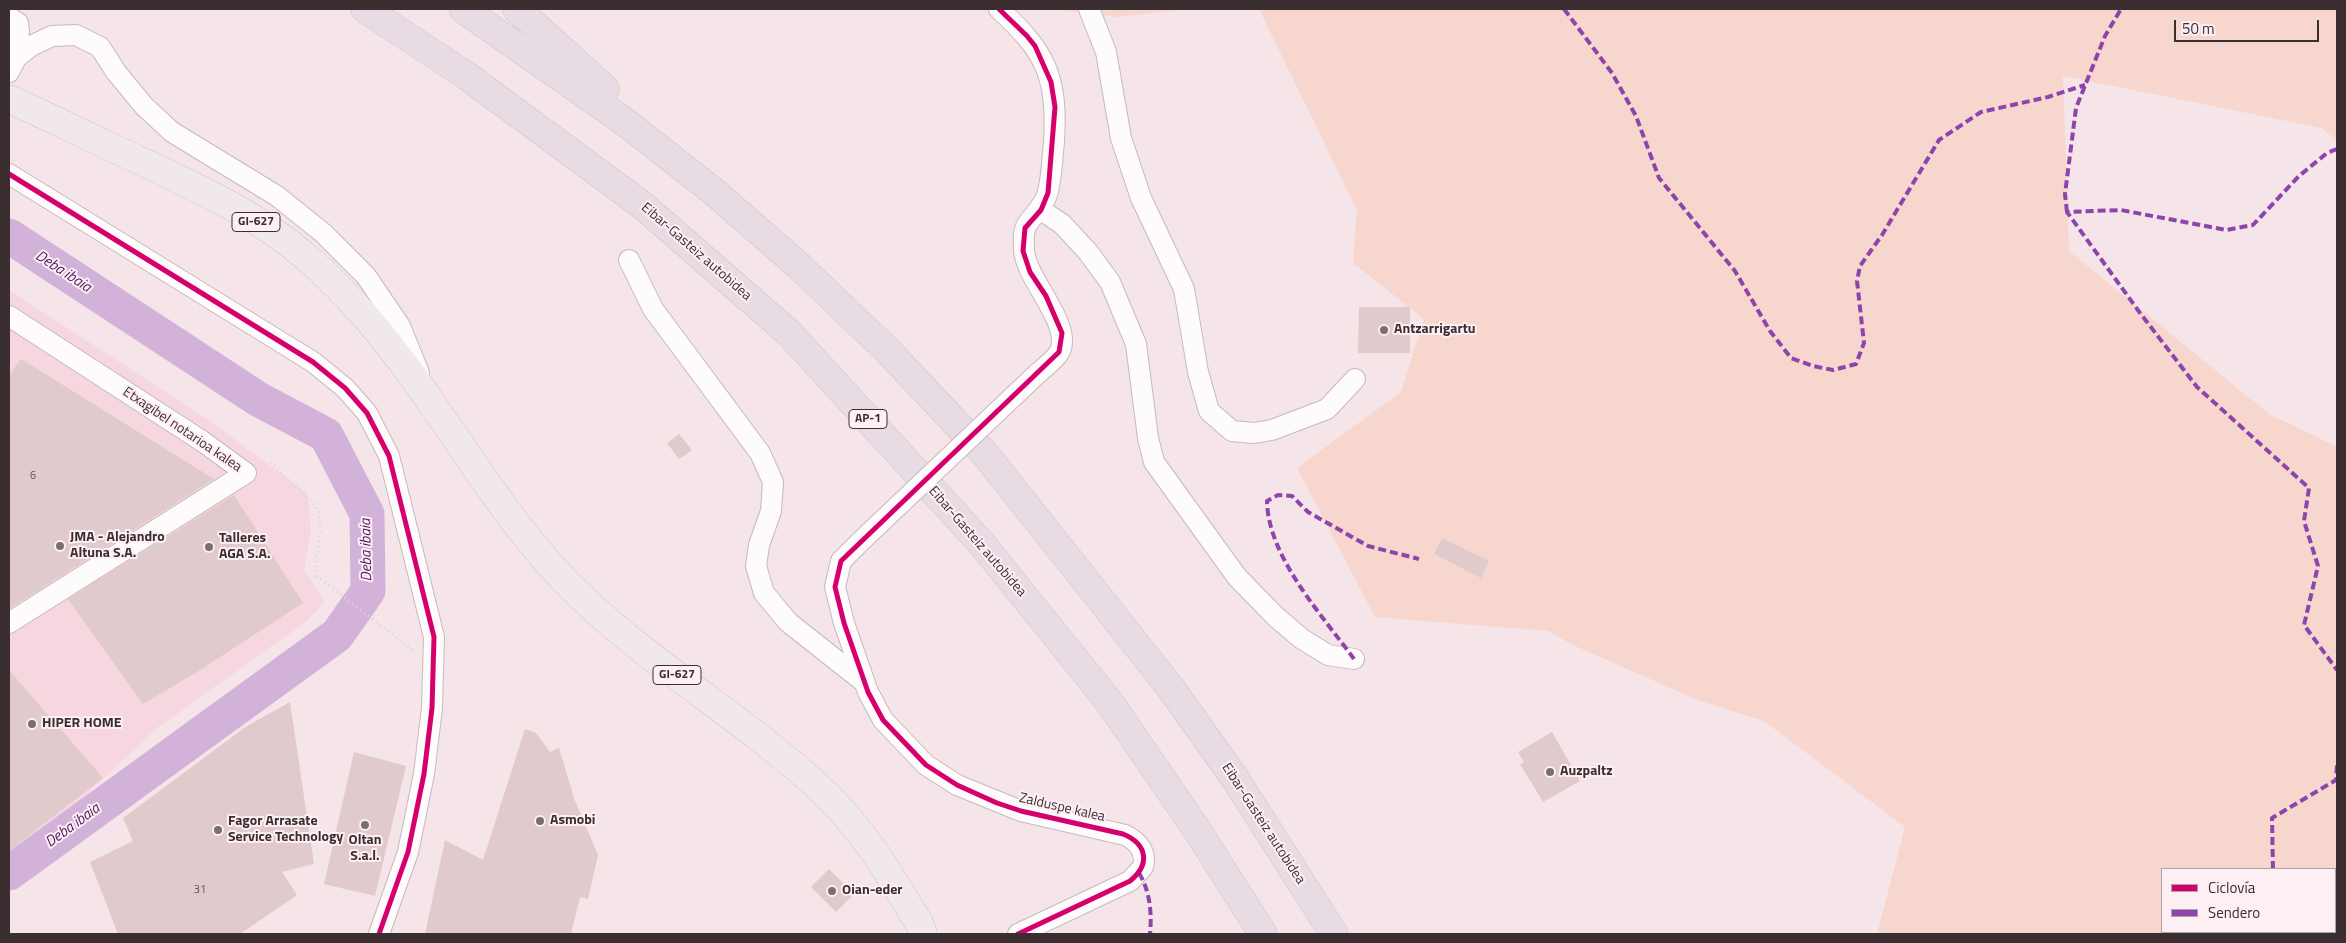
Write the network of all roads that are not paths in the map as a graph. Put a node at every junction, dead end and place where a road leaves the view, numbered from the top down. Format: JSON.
{"nodes":[{"id":1,"x":365,"y":9,"type":"edge"},
{"id":2,"x":463,"y":9,"type":"edge"},
{"id":3,"x":517,"y":9,"type":"edge"},
{"id":4,"x":998,"y":9,"type":"edge"},
{"id":5,"x":1090,"y":9,"type":"edge"},
{"id":6,"x":9,"y":17,"type":"edge"},
{"id":7,"x":11,"y":59,"type":"edge"},
{"id":8,"x":16,"y":102,"type":"edge"},
{"id":9,"x":625,"y":122,"type":"junction"},
{"id":10,"x":9,"y":174,"type":"edge"},
{"id":11,"x":1041,"y":210,"type":"junction"},
{"id":12,"x":629,"y":260,"type":"dead end"},
{"id":13,"x":9,"y":316,"type":"edge"},
{"id":14,"x":1354,"y":379,"type":"dead end"},
{"id":15,"x":434,"y":409,"type":"junction"},
{"id":16,"x":9,"y":623,"type":"edge"},
{"id":17,"x":1354,"y":659,"type":"dead end"},
{"id":18,"x":864,"y":682,"type":"junction"},
{"id":19,"x":379,"y":934,"type":"edge"},
{"id":20,"x":923,"y":934,"type":"edge"},
{"id":21,"x":1018,"y":934,"type":"edge"},
{"id":22,"x":1263,"y":934,"type":"edge"},
{"id":23,"x":1334,"y":934,"type":"edge"}],
"edges":[{"from":1,"to":22,"type":"highway","name":"Eibar-Gasteiz autobidea","number":"AP-1"},
{"from":2,"to":9,"type":"highway","name":"Eibar-Gasteiz autobidea"},
{"from":3,"to":9,"type":"highway"},
{"from":4,"to":11,"type":"street"},
{"from":5,"to":14,"type":"street"},
{"from":6,"to":7,"type":"street"},
{"from":7,"to":15,"type":"street"},
{"from":8,"to":15,"type":"main road","number":"GI-627"},
{"from":9,"to":23,"type":"highway","name":"Eibar-Gasteiz autobidea"},
{"from":10,"to":19,"type":"street"},
{"from":11,"to":17,"type":"street"},
{"from":11,"to":18,"type":"street","name":"Zalduspe kalea","bridge":true},
{"from":12,"to":18,"type":"street"},
{"from":13,"to":16,"type":"street","name":"Etxagibel notarioa kalea"},
{"from":15,"to":20,"type":"main road","number":"GI-627"},
{"from":18,"to":21,"type":"street","name":"Zalduspe kalea"}]}
